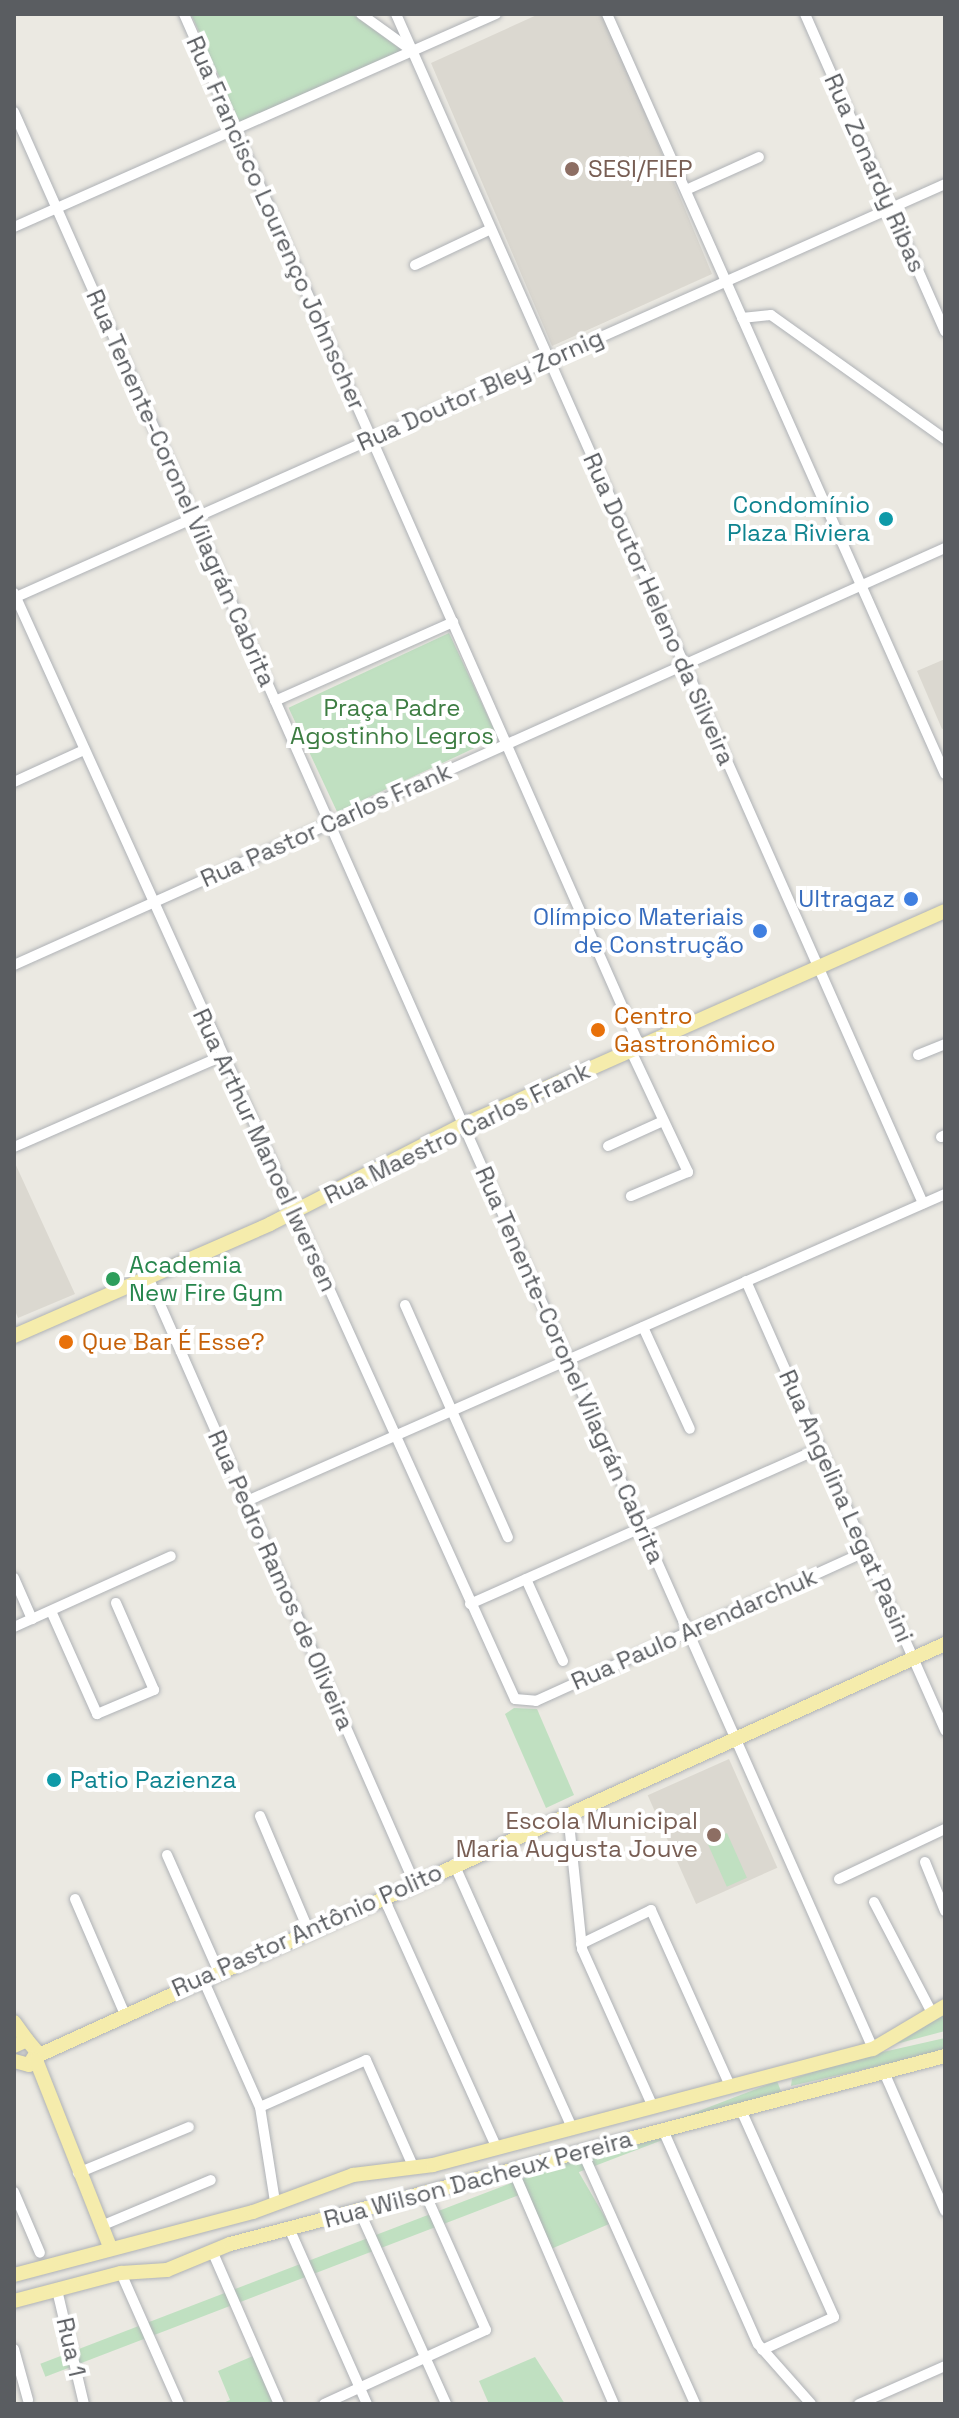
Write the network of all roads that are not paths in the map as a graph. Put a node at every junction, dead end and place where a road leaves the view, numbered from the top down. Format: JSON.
{"nodes":[{"id":1,"x":184,"y":14,"type":"edge"},
{"id":2,"x":361,"y":14,"type":"edge"},
{"id":3,"x":396,"y":14,"type":"edge"},
{"id":4,"x":496,"y":14,"type":"edge"},
{"id":5,"x":607,"y":14,"type":"edge"},
{"id":6,"x":805,"y":14,"type":"edge"},
{"id":7,"x":412,"y":51,"type":"junction"},
{"id":8,"x":14,"y":112,"type":"edge"},
{"id":9,"x":235,"y":129,"type":"junction"},
{"id":10,"x":759,"y":157,"type":"dead end"},
{"id":11,"x":945,"y":184,"type":"edge"},
{"id":12,"x":686,"y":190,"type":"junction"},
{"id":13,"x":57,"y":208,"type":"junction"},
{"id":14,"x":890,"y":208,"type":"junction"},
{"id":15,"x":14,"y":227,"type":"edge"},
{"id":16,"x":491,"y":229,"type":"junction"},
{"id":17,"x":415,"y":265,"type":"dead end"},
{"id":18,"x":726,"y":281,"type":"junction"},
{"id":19,"x":742,"y":318,"type":"junction"},
{"id":20,"x":945,"y":331,"type":"edge"},
{"id":21,"x":549,"y":359,"type":"junction"},
{"id":22,"x":371,"y":438,"type":"junction"},
{"id":23,"x":945,"y":439,"type":"edge"},
{"id":24,"x":194,"y":517,"type":"junction"},
{"id":25,"x":945,"y":548,"type":"edge"},
{"id":26,"x":861,"y":586,"type":"junction"},
{"id":27,"x":14,"y":595,"type":"edge"},
{"id":28,"x":453,"y":622,"type":"junction"},
{"id":29,"x":684,"y":665,"type":"junction"},
{"id":30,"x":275,"y":701,"type":"junction"},
{"id":31,"x":507,"y":745,"type":"junction"},
{"id":32,"x":84,"y":750,"type":"junction"},
{"id":33,"x":945,"y":774,"type":"edge"},
{"id":34,"x":14,"y":782,"type":"edge"},
{"id":35,"x":329,"y":824,"type":"junction"},
{"id":36,"x":152,"y":903,"type":"junction"},
{"id":37,"x":945,"y":911,"type":"edge"},
{"id":38,"x":14,"y":965,"type":"edge"},
{"id":39,"x":818,"y":967,"type":"junction"},
{"id":40,"x":945,"y":1044,"type":"edge"},
{"id":41,"x":635,"y":1049,"type":"junction"},
{"id":42,"x":918,"y":1055,"type":"dead end"},
{"id":43,"x":220,"y":1057,"type":"junction"},
{"id":44,"x":663,"y":1121,"type":"junction"},
{"id":45,"x":463,"y":1125,"type":"junction"},
{"id":46,"x":608,"y":1146,"type":"dead end"},
{"id":47,"x":14,"y":1147,"type":"edge"},
{"id":48,"x":945,"y":1194,"type":"edge"},
{"id":49,"x":631,"y":1196,"type":"dead end"},
{"id":50,"x":923,"y":1203,"type":"junction"},
{"id":51,"x":293,"y":1213,"type":"junction"},
{"id":52,"x":148,"y":1277,"type":"junction"},
{"id":53,"x":746,"y":1281,"type":"junction"},
{"id":54,"x":405,"y":1305,"type":"dead end"},
{"id":55,"x":643,"y":1327,"type":"junction"},
{"id":56,"x":14,"y":1336,"type":"edge"},
{"id":57,"x":567,"y":1360,"type":"junction"},
{"id":58,"x":452,"y":1411,"type":"junction"},
{"id":59,"x":690,"y":1429,"type":"dead end"},
{"id":60,"x":396,"y":1435,"type":"junction"},
{"id":61,"x":820,"y":1448,"type":"junction"},
{"id":62,"x":247,"y":1501,"type":"junction"},
{"id":63,"x":642,"y":1527,"type":"junction"},
{"id":64,"x":508,"y":1537,"type":"dead end"},
{"id":65,"x":866,"y":1551,"type":"junction"},
{"id":66,"x":171,"y":1556,"type":"dead end"},
{"id":67,"x":14,"y":1578,"type":"edge"},
{"id":68,"x":526,"y":1579,"type":"junction"},
{"id":69,"x":116,"y":1603,"type":"dead end"},
{"id":70,"x":470,"y":1604,"type":"junction"},
{"id":71,"x":51,"y":1611,"type":"junction"},
{"id":72,"x":32,"y":1619,"type":"junction"},
{"id":73,"x":14,"y":1627,"type":"edge"},
{"id":74,"x":688,"y":1632,"type":"junction"},
{"id":75,"x":945,"y":1644,"type":"edge"},
{"id":76,"x":913,"y":1658,"type":"junction"},
{"id":77,"x":563,"y":1661,"type":"dead end"},
{"id":78,"x":522,"y":1703,"type":"joint"},
{"id":79,"x":945,"y":1731,"type":"edge"},
{"id":80,"x":735,"y":1738,"type":"junction"},
{"id":81,"x":568,"y":1813,"type":"junction"},
{"id":82,"x":260,"y":1816,"type":"dead end"},
{"id":83,"x":945,"y":1829,"type":"edge"},
{"id":84,"x":167,"y":1855,"type":"dead end"},
{"id":85,"x":925,"y":1862,"type":"dead end"},
{"id":86,"x":454,"y":1864,"type":"junction"},
{"id":87,"x":839,"y":1879,"type":"dead end"},
{"id":88,"x":414,"y":1882,"type":"junction"},
{"id":89,"x":383,"y":1896,"type":"junction"},
{"id":90,"x":75,"y":1899,"type":"dead end"},
{"id":91,"x":874,"y":1902,"type":"dead end"},
{"id":92,"x":945,"y":1911,"type":"edge"},
{"id":93,"x":308,"y":1929,"type":"junction"},
{"id":94,"x":581,"y":1944,"type":"junction"},
{"id":95,"x":218,"y":1970,"type":"junction"},
{"id":96,"x":202,"y":1977,"type":"junction"},
{"id":97,"x":939,"y":2011,"type":"edge"},
{"id":98,"x":124,"y":2012,"type":"junction"},
{"id":99,"x":14,"y":2022,"type":"edge"},
{"id":100,"x":873,"y":2049,"type":"junction"},
{"id":101,"x":24,"y":2056,"type":"edge"},
{"id":102,"x":945,"y":2056,"type":"edge"},
{"id":103,"x":790,"y":2070,"type":"junction"},
{"id":104,"x":884,"y":2072,"type":"junction"},
{"id":105,"x":730,"y":2086,"type":"junction"},
{"id":106,"x":793,"y":2096,"type":"junction"},
{"id":107,"x":260,"y":2107,"type":"junction"},
{"id":108,"x":653,"y":2107,"type":"junction"},
{"id":109,"x":741,"y":2110,"type":"junction"},
{"id":110,"x":618,"y":2116,"type":"junction"},
{"id":111,"x":189,"y":2127,"type":"dead end"},
{"id":112,"x":572,"y":2128,"type":"junction"},
{"id":113,"x":663,"y":2130,"type":"junction"},
{"id":114,"x":625,"y":2140,"type":"junction"},
{"id":115,"x":497,"y":2148,"type":"junction"},
{"id":116,"x":582,"y":2151,"type":"junction"},
{"id":117,"x":413,"y":2166,"type":"junction"},
{"id":118,"x":513,"y":2170,"type":"junction"},
{"id":119,"x":78,"y":2173,"type":"junction"},
{"id":120,"x":211,"y":2180,"type":"dead end"},
{"id":121,"x":14,"y":2192,"type":"edge"},
{"id":122,"x":425,"y":2193,"type":"junction"},
{"id":123,"x":275,"y":2202,"type":"junction"},
{"id":124,"x":359,"y":2210,"type":"junction"},
{"id":125,"x":945,"y":2211,"type":"edge"},
{"id":126,"x":101,"y":2226,"type":"junction"},
{"id":127,"x":289,"y":2228,"type":"junction"},
{"id":128,"x":111,"y":2249,"type":"junction"},
{"id":129,"x":40,"y":2253,"type":"dead end"},
{"id":130,"x":213,"y":2253,"type":"junction"},
{"id":131,"x":121,"y":2273,"type":"junction"},
{"id":132,"x":14,"y":2275,"type":"edge"},
{"id":133,"x":57,"y":2290,"type":"junction"},
{"id":134,"x":14,"y":2301,"type":"edge"},
{"id":135,"x":14,"y":2349,"type":"edge"},
{"id":136,"x":762,"y":2350,"type":"junction"},
{"id":137,"x":425,"y":2358,"type":"junction"},
{"id":138,"x":945,"y":2366,"type":"edge"},
{"id":139,"x":360,"y":2388,"type":"junction"},
{"id":140,"x":28,"y":2400,"type":"dead end"},
{"id":141,"x":84,"y":2404,"type":"edge"},
{"id":142,"x":179,"y":2404,"type":"edge"},
{"id":143,"x":279,"y":2404,"type":"edge"},
{"id":144,"x":324,"y":2404,"type":"edge"},
{"id":145,"x":367,"y":2404,"type":"edge"},
{"id":146,"x":446,"y":2404,"type":"edge"},
{"id":147,"x":614,"y":2404,"type":"edge"},
{"id":148,"x":695,"y":2404,"type":"edge"},
{"id":149,"x":811,"y":2404,"type":"edge"},
{"id":150,"x":859,"y":2404,"type":"edge"}],
"edges":[{"from":1,"to":9,"type":"street","name":"Rua Francisco Lourenço Johnscher"},
{"from":2,"to":7,"type":"street"},
{"from":3,"to":7,"type":"street","name":"Rua Doutor Heleno da Silveira"},
{"from":4,"to":7,"type":"street"},
{"from":5,"to":12,"type":"street"},
{"from":6,"to":14,"type":"street","name":"Rua Zonardy Ribas"},
{"from":7,"to":9,"type":"street"},
{"from":7,"to":16,"type":"street","name":"Rua Doutor Heleno da Silveira"},
{"from":8,"to":13,"type":"street","name":"Rua Tenente-Coronel Vilagrán Cabrita"},
{"from":9,"to":13,"type":"street"},
{"from":9,"to":22,"type":"street","name":"Rua Francisco Lourenço Johnscher"},
{"from":10,"to":12,"type":"street"},
{"from":11,"to":14,"type":"street","name":"Rua Doutor Bley Zornig"},
{"from":12,"to":18,"type":"street"},
{"from":13,"to":15,"type":"street"},
{"from":13,"to":24,"type":"street","name":"Rua Tenente-Coronel Vilagrán Cabrita"},
{"from":14,"to":18,"type":"street","name":"Rua Doutor Bley Zornig"},
{"from":14,"to":20,"type":"street","name":"Rua Zonardy Ribas"},
{"from":16,"to":17,"type":"street"},
{"from":16,"to":21,"type":"street","name":"Rua Doutor Heleno da Silveira"},
{"from":18,"to":19,"type":"street"},
{"from":18,"to":21,"type":"street","name":"Rua Doutor Bley Zornig"},
{"from":19,"to":23,"type":"street"},
{"from":19,"to":26,"type":"street"},
{"from":21,"to":22,"type":"street","name":"Rua Doutor Bley Zornig"},
{"from":21,"to":29,"type":"street","name":"Rua Doutor Heleno da Silveira"},
{"from":22,"to":24,"type":"street","name":"Rua Doutor Bley Zornig"},
{"from":22,"to":28,"type":"street","name":"Rua Francisco Lourenço Johnscher"},
{"from":24,"to":27,"type":"street","name":"Rua Doutor Bley Zornig"},
{"from":24,"to":30,"type":"street","name":"Rua Tenente-Coronel Vilagrán Cabrita"},
{"from":25,"to":26,"type":"street","name":"Rua Pastor Carlos Frank"},
{"from":26,"to":29,"type":"street","name":"Rua Pastor Carlos Frank"},
{"from":26,"to":33,"type":"street"},
{"from":27,"to":32,"type":"street","name":"Rua Arthur Manoel Iwersen"},
{"from":28,"to":30,"type":"street"},
{"from":28,"to":31,"type":"street","name":"Rua Francisco Lourenço Johnscher"},
{"from":29,"to":31,"type":"street","name":"Rua Pastor Carlos Frank"},
{"from":29,"to":39,"type":"street","name":"Rua Doutor Heleno da Silveira"},
{"from":30,"to":35,"type":"street","name":"Rua Tenente-Coronel Vilagrán Cabrita"},
{"from":31,"to":35,"type":"street","name":"Rua Pastor Carlos Frank"},
{"from":31,"to":41,"type":"street","name":"Rua Francisco Lourenço Johnscher"},
{"from":32,"to":34,"type":"street"},
{"from":32,"to":36,"type":"street","name":"Rua Arthur Manoel Iwersen"},
{"from":35,"to":36,"type":"street","name":"Rua Pastor Carlos Frank"},
{"from":35,"to":45,"type":"street","name":"Rua Tenente-Coronel Vilagrán Cabrita"},
{"from":36,"to":38,"type":"street","name":"Rua Pastor Carlos Frank"},
{"from":36,"to":43,"type":"street","name":"Rua Arthur Manoel Iwersen"},
{"from":37,"to":39,"type":"main road","name":"Rua Maestro Carlos Frank"},
{"from":39,"to":41,"type":"main road","name":"Rua Maestro Carlos Frank"},
{"from":39,"to":50,"type":"street","name":"Rua Doutor Heleno da Silveira"},
{"from":40,"to":42,"type":"street"},
{"from":41,"to":44,"type":"street","name":"Rua Francisco Lourenço Johnscher"},
{"from":41,"to":45,"type":"main road","name":"Rua Maestro Carlos Frank"},
{"from":43,"to":47,"type":"street"},
{"from":43,"to":51,"type":"street","name":"Rua Arthur Manoel Iwersen"},
{"from":44,"to":46,"type":"street"},
{"from":44,"to":49,"type":"street","name":"Rua Francisco Lourenço Johnscher"},
{"from":45,"to":51,"type":"main road","name":"Rua Maestro Carlos Frank"},
{"from":45,"to":57,"type":"street","name":"Rua Tenente-Coronel Vilagrán Cabrita"},
{"from":48,"to":50,"type":"street"},
{"from":50,"to":53,"type":"street"},
{"from":51,"to":52,"type":"main road","name":"Rua Maestro Carlos Frank"},
{"from":51,"to":60,"type":"street","name":"Rua Arthur Manoel Iwersen"},
{"from":52,"to":56,"type":"main road","name":"Rua Maestro Carlos Frank"},
{"from":52,"to":62,"type":"street","name":"Rua Pedro Ramos de Oliveira"},
{"from":53,"to":55,"type":"street"},
{"from":53,"to":61,"type":"street","name":"Rua Angelina Legat Pasini"},
{"from":54,"to":58,"type":"street"},
{"from":55,"to":57,"type":"street"},
{"from":55,"to":59,"type":"street"},
{"from":57,"to":58,"type":"street"},
{"from":57,"to":63,"type":"street","name":"Rua Tenente-Coronel Vilagrán Cabrita"},
{"from":58,"to":60,"type":"street"},
{"from":58,"to":64,"type":"street"},
{"from":60,"to":62,"type":"street"},
{"from":60,"to":70,"type":"street","name":"Rua Arthur Manoel Iwersen"},
{"from":61,"to":63,"type":"street"},
{"from":61,"to":65,"type":"street","name":"Rua Angelina Legat Pasini"},
{"from":62,"to":88,"type":"street","name":"Rua Pedro Ramos de Oliveira"},
{"from":63,"to":68,"type":"street"},
{"from":63,"to":74,"type":"street","name":"Rua Tenente-Coronel Vilagrán Cabrita"},
{"from":65,"to":74,"type":"street","name":"Rua Paulo Arendarchuk"},
{"from":65,"to":76,"type":"street","name":"Rua Angelina Legat Pasini"},
{"from":66,"to":71,"type":"street"},
{"from":67,"to":72,"type":"street"},
{"from":68,"to":70,"type":"street"},
{"from":68,"to":77,"type":"street"},
{"from":69,"to":71,"type":"street"},
{"from":70,"to":78,"type":"street","name":"Rua Arthur Manoel Iwersen"},
{"from":71,"to":72,"type":"street"},
{"from":72,"to":73,"type":"street"},
{"from":74,"to":78,"type":"street","name":"Rua Paulo Arendarchuk"},
{"from":74,"to":80,"type":"street","name":"Rua Tenente-Coronel Vilagrán Cabrita"},
{"from":75,"to":76,"type":"main road","name":"Rua Pastor Antônio Polito"},
{"from":76,"to":79,"type":"street","name":"Rua Angelina Legat Pasini"},
{"from":76,"to":80,"type":"main road","name":"Rua Pastor Antônio Polito"},
{"from":80,"to":81,"type":"main road","name":"Rua Pastor Antônio Polito"},
{"from":80,"to":100,"type":"street","name":"Rua Tenente-Coronel Vilagrán Cabrita"},
{"from":81,"to":86,"type":"main road","name":"Rua Pastor Antônio Polito"},
{"from":81,"to":94,"type":"street"},
{"from":82,"to":93,"type":"street"},
{"from":83,"to":87,"type":"street"},
{"from":84,"to":95,"type":"street"},
{"from":85,"to":92,"type":"street"},
{"from":86,"to":88,"type":"main road","name":"Rua Pastor Antônio Polito"},
{"from":86,"to":112,"type":"street"},
{"from":88,"to":89,"type":"main road","name":"Rua Pastor Antônio Polito"},
{"from":89,"to":93,"type":"main road","name":"Rua Pastor Antônio Polito"},
{"from":89,"to":115,"type":"street"},
{"from":90,"to":98,"type":"street"},
{"from":91,"to":97,"type":"street"},
{"from":93,"to":95,"type":"main road","name":"Rua Pastor Antônio Polito"},
{"from":94,"to":105,"type":"street"},
{"from":94,"to":108,"type":"street"},
{"from":95,"to":96,"type":"main road","name":"Rua Pastor Antônio Polito"},
{"from":96,"to":98,"type":"main road","name":"Rua Pastor Antônio Polito"},
{"from":96,"to":107,"type":"street"},
{"from":97,"to":100,"type":"main road","name":"Rua Wilson Dacheux Pereira"},
{"from":98,"to":101,"type":"main road","name":"Rua Pastor Antônio Polito"},
{"from":99,"to":101,"type":"main road"},
{"from":100,"to":103,"type":"main road","name":"Rua Wilson Dacheux Pereira"},
{"from":101,"to":119,"type":"main road"},
{"from":102,"to":104,"type":"main road","name":"Rua Wilson Dacheux Pereira"},
{"from":103,"to":105,"type":"main road","name":"Rua Wilson Dacheux Pereira"},
{"from":103,"to":106,"type":"main road"},
{"from":104,"to":106,"type":"main road","name":"Rua Wilson Dacheux Pereira"},
{"from":104,"to":125,"type":"street"},
{"from":105,"to":108,"type":"main road","name":"Rua Wilson Dacheux Pereira"},
{"from":106,"to":109,"type":"main road","name":"Rua Wilson Dacheux Pereira"},
{"from":107,"to":117,"type":"street"},
{"from":107,"to":123,"type":"street"},
{"from":108,"to":110,"type":"main road","name":"Rua Wilson Dacheux Pereira"},
{"from":109,"to":113,"type":"main road","name":"Rua Wilson Dacheux Pereira"},
{"from":109,"to":136,"type":"street"},
{"from":110,"to":112,"type":"main road","name":"Rua Wilson Dacheux Pereira"},
{"from":110,"to":114,"type":"main road"},
{"from":111,"to":119,"type":"street"},
{"from":112,"to":115,"type":"main road","name":"Rua Wilson Dacheux Pereira"},
{"from":113,"to":114,"type":"main road","name":"Rua Wilson Dacheux Pereira"},
{"from":113,"to":136,"type":"street"},
{"from":114,"to":116,"type":"main road","name":"Rua Wilson Dacheux Pereira"},
{"from":115,"to":117,"type":"main road","name":"Rua Wilson Dacheux Pereira"},
{"from":116,"to":118,"type":"main road","name":"Rua Wilson Dacheux Pereira"},
{"from":116,"to":148,"type":"street"},
{"from":117,"to":123,"type":"main road","name":"Rua Wilson Dacheux Pereira"},
{"from":118,"to":122,"type":"main road","name":"Rua Wilson Dacheux Pereira"},
{"from":118,"to":147,"type":"street"},
{"from":119,"to":126,"type":"main road"},
{"from":120,"to":126,"type":"street"},
{"from":121,"to":129,"type":"street"},
{"from":122,"to":124,"type":"main road","name":"Rua Wilson Dacheux Pereira"},
{"from":122,"to":137,"type":"street"},
{"from":123,"to":128,"type":"main road","name":"Rua Wilson Dacheux Pereira"},
{"from":124,"to":127,"type":"main road","name":"Rua Wilson Dacheux Pereira"},
{"from":124,"to":137,"type":"street"},
{"from":126,"to":128,"type":"main road"},
{"from":127,"to":130,"type":"main road","name":"Rua Wilson Dacheux Pereira"},
{"from":127,"to":139,"type":"street"},
{"from":128,"to":132,"type":"main road","name":"Rua Wilson Dacheux Pereira"},
{"from":130,"to":131,"type":"main road","name":"Rua Wilson Dacheux Pereira"},
{"from":130,"to":143,"type":"street"},
{"from":131,"to":133,"type":"main road","name":"Rua Wilson Dacheux Pereira"},
{"from":131,"to":142,"type":"street"},
{"from":133,"to":134,"type":"main road","name":"Rua Wilson Dacheux Pereira"},
{"from":133,"to":141,"type":"street","name":"Rua 1"},
{"from":135,"to":140,"type":"street"},
{"from":136,"to":149,"type":"street"},
{"from":137,"to":139,"type":"street"},
{"from":137,"to":146,"type":"street"},
{"from":138,"to":150,"type":"street"},
{"from":139,"to":144,"type":"street"},
{"from":139,"to":145,"type":"street"}]}
